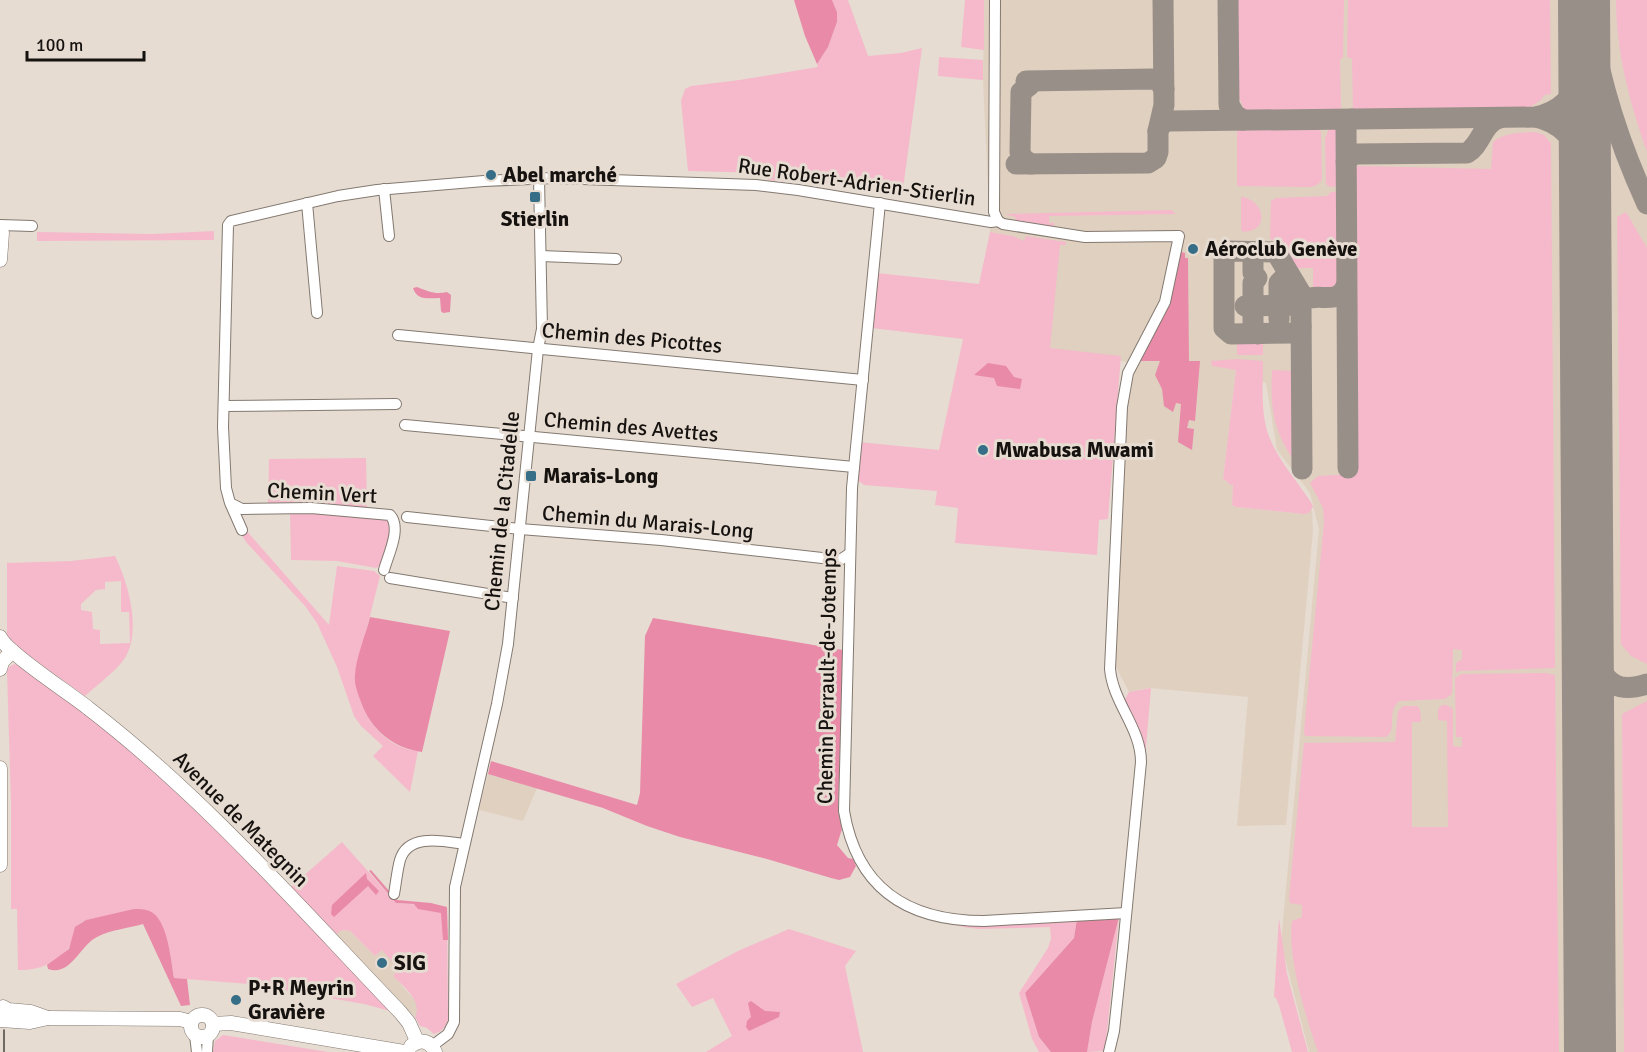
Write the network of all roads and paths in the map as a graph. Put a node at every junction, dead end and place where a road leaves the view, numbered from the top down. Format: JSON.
{"nodes":[{"id":1,"x":994,"y":0,"type":"edge"},
{"id":2,"x":539,"y":178,"type":"junction"},
{"id":3,"x":384,"y":189,"type":"junction"},
{"id":4,"x":307,"y":203,"type":"junction"},
{"id":5,"x":880,"y":203,"type":"junction"},
{"id":6,"x":998,"y":221,"type":"junction"},
{"id":7,"x":0,"y":225,"type":"edge"},
{"id":8,"x":32,"y":226,"type":"dead end"},
{"id":9,"x":0,"y":230,"type":"edge"},
{"id":10,"x":389,"y":236,"type":"dead end"},
{"id":11,"x":541,"y":256,"type":"junction"},
{"id":12,"x":616,"y":259,"type":"dead end"},
{"id":13,"x":0,"y":260,"type":"edge"},
{"id":14,"x":317,"y":313,"type":"dead end"},
{"id":15,"x":398,"y":335,"type":"dead end"},
{"id":16,"x":537,"y":349,"type":"junction"},
{"id":17,"x":862,"y":380,"type":"junction"},
{"id":18,"x":396,"y":404,"type":"dead end"},
{"id":19,"x":224,"y":406,"type":"junction"},
{"id":20,"x":405,"y":425,"type":"dead end"},
{"id":21,"x":529,"y":437,"type":"junction"},
{"id":22,"x":854,"y":467,"type":"junction"},
{"id":23,"x":231,"y":505,"type":"junction"},
{"id":24,"x":407,"y":517,"type":"dead end"},
{"id":25,"x":520,"y":529,"type":"junction"},
{"id":26,"x":242,"y":530,"type":"dead end"},
{"id":27,"x":849,"y":554,"type":"junction"},
{"id":28,"x":513,"y":598,"type":"junction"},
{"id":29,"x":3,"y":642,"type":"edge"},
{"id":30,"x":0,"y":669,"type":"edge"},
{"id":31,"x":0,"y":768,"type":"edge"},
{"id":32,"x":464,"y":844,"type":"junction"},
{"id":33,"x":0,"y":865,"type":"edge"},
{"id":34,"x":394,"y":894,"type":"dead end"},
{"id":35,"x":1126,"y":913,"type":"junction"},
{"id":36,"x":1,"y":1013,"type":"edge"},
{"id":37,"x":202,"y":1029,"type":"junction"},
{"id":38,"x":409,"y":1048,"type":"edge"},
{"id":39,"x":433,"y":1049,"type":"edge"},
{"id":40,"x":196,"y":1052,"type":"edge"},
{"id":41,"x":207,"y":1052,"type":"edge"},
{"id":42,"x":1109,"y":1052,"type":"edge"}],
"edges":[{"from":1,"to":6,"type":"street"},
{"from":2,"to":3,"type":"street","name":"Rue Robert-Adrien-Stierlin"},
{"from":2,"to":5,"type":"street","name":"Rue Robert-Adrien-Stierlin"},
{"from":2,"to":11,"type":"street","name":"Chemin de la Citadelle"},
{"from":3,"to":4,"type":"street","name":"Rue Robert-Adrien-Stierlin"},
{"from":3,"to":10,"type":"street"},
{"from":4,"to":14,"type":"street"},
{"from":4,"to":19,"type":"street","name":"Rue Robert-Adrien-Stierlin"},
{"from":5,"to":6,"type":"street","name":"Rue Robert-Adrien-Stierlin"},
{"from":5,"to":17,"type":"street","name":"Chemin Perrault-de-Jotemps"},
{"from":6,"to":35,"type":"street","name":"Rue Robert-Adrien-Stierlin"},
{"from":7,"to":8,"type":"street"},
{"from":9,"to":13,"type":"main road"},
{"from":11,"to":12,"type":"street"},
{"from":11,"to":16,"type":"street","name":"Chemin de la Citadelle"},
{"from":15,"to":16,"type":"street","name":"Chemin des Picottes"},
{"from":16,"to":17,"type":"street","name":"Chemin des Picottes"},
{"from":16,"to":21,"type":"street","name":"Chemin de la Citadelle"},
{"from":17,"to":22,"type":"street","name":"Chemin Perrault-de-Jotemps"},
{"from":18,"to":19,"type":"street"},
{"from":19,"to":23,"type":"street"},
{"from":20,"to":21,"type":"street","name":"Chemin des Avettes"},
{"from":21,"to":22,"type":"street","name":"Chemin des Avettes"},
{"from":21,"to":25,"type":"street","name":"Chemin de la Citadelle"},
{"from":22,"to":27,"type":"street","name":"Chemin Perrault-de-Jotemps"},
{"from":23,"to":26,"type":"street"},
{"from":23,"to":28,"type":"street","name":"Chemin Vert"},
{"from":24,"to":25,"type":"street","name":"Chemin du Marais-Long"},
{"from":25,"to":27,"type":"street","name":"Chemin du Marais-Long"},
{"from":25,"to":28,"type":"street","name":"Chemin de la Citadelle"},
{"from":27,"to":35,"type":"street","name":"Chemin Perrault-de-Jotemps"},
{"from":28,"to":32,"type":"street","name":"Chemin de la Citadelle"},
{"from":29,"to":30,"type":"main road"},
{"from":29,"to":38,"type":"main road","name":"Avenue de Mategnin"},
{"from":31,"to":33,"type":"main road"},
{"from":32,"to":34,"type":"street"},
{"from":32,"to":39,"type":"street","name":"Chemin de la Citadelle"},
{"from":35,"to":42,"type":"street"},
{"from":36,"to":37,"type":"main road"},
{"from":37,"to":38,"type":"main road"},
{"from":37,"to":40,"type":"street"},
{"from":37,"to":41,"type":"street"},
{"from":38,"to":39,"type":"main road"}]}
